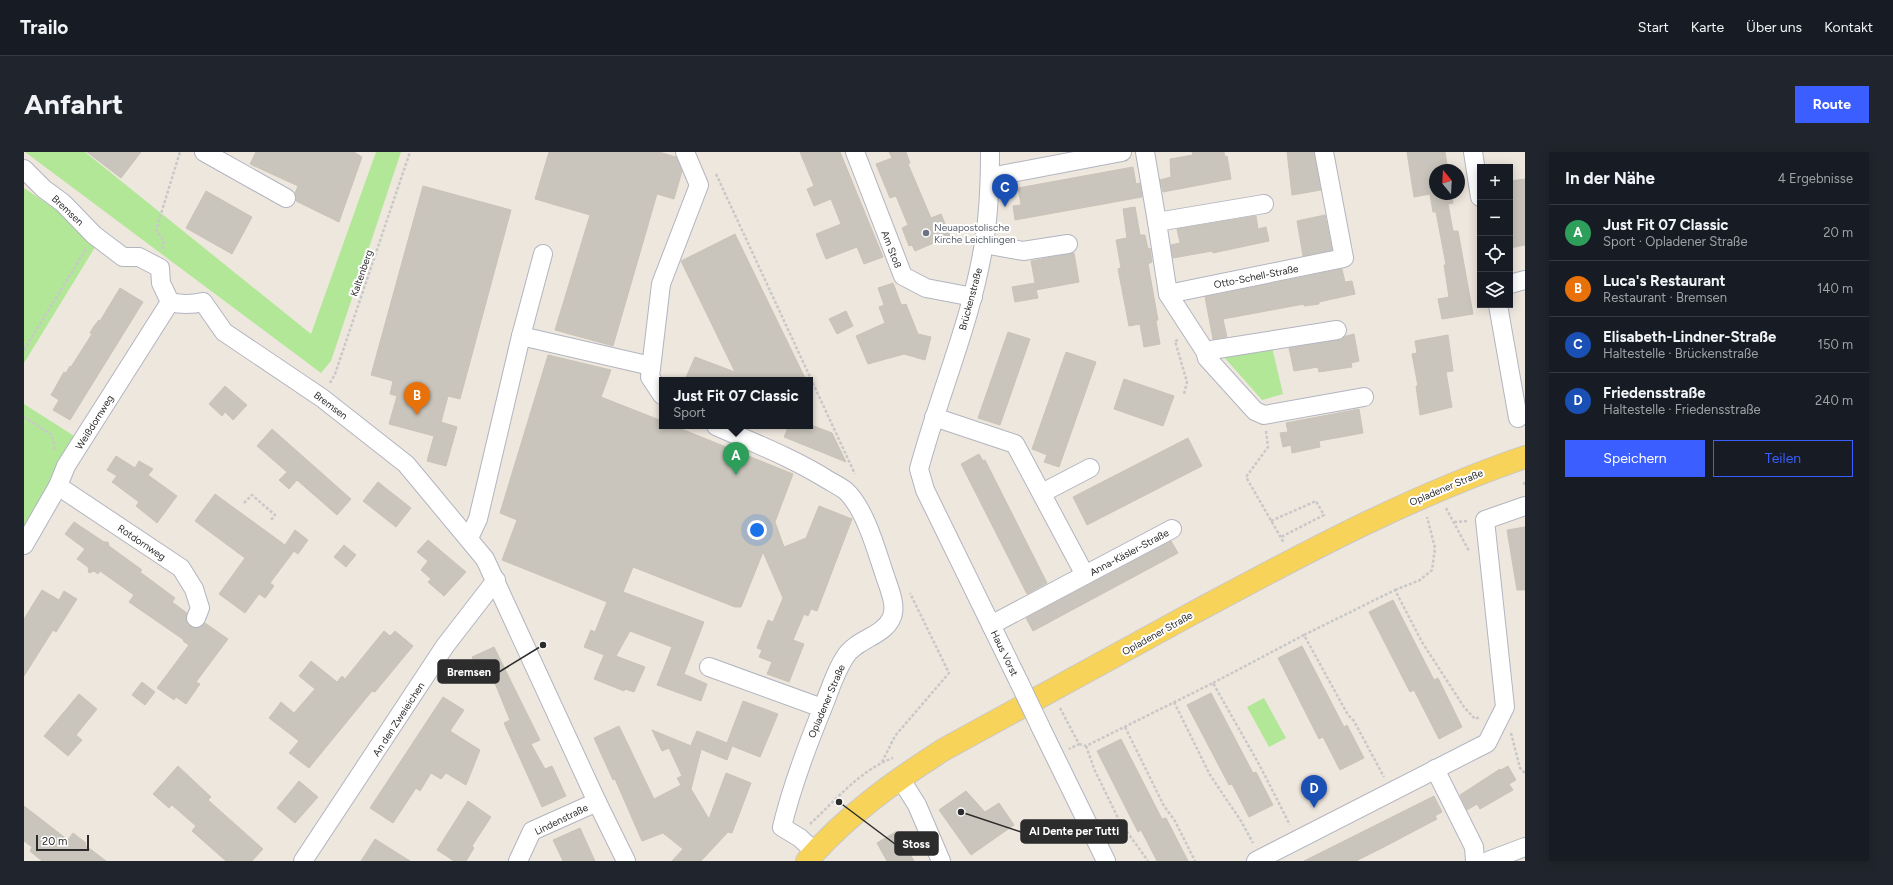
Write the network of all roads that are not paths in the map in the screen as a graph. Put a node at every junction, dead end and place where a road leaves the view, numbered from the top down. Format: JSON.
{"nodes":[{"id":1,"x":204,"y":152,"type":"edge"},
{"id":2,"x":685,"y":152,"type":"edge"},
{"id":3,"x":855,"y":152,"type":"edge"},
{"id":4,"x":990,"y":152,"type":"edge"},
{"id":5,"x":1122,"y":152,"type":"edge"},
{"id":6,"x":1145,"y":152,"type":"edge"},
{"id":7,"x":1324,"y":152,"type":"edge"},
{"id":8,"x":1473,"y":152,"type":"edge"},
{"id":9,"x":24,"y":169,"type":"edge"},
{"id":10,"x":990,"y":177,"type":"junction"},
{"id":11,"x":1477,"y":178,"type":"edge"},
{"id":12,"x":286,"y":198,"type":"dead end"},
{"id":13,"x":1264,"y":204,"type":"dead end"},
{"id":14,"x":1157,"y":222,"type":"junction"},
{"id":15,"x":984,"y":244,"type":"junction"},
{"id":16,"x":1068,"y":244,"type":"dead end"},
{"id":17,"x":543,"y":254,"type":"dead end"},
{"id":18,"x":1525,"y":280,"type":"edge"},
{"id":19,"x":1513,"y":283,"type":"edge"},
{"id":20,"x":1168,"y":294,"type":"junction"},
{"id":21,"x":973,"y":297,"type":"junction"},
{"id":22,"x":170,"y":302,"type":"junction"},
{"id":23,"x":1499,"y":308,"type":"edge"},
{"id":24,"x":1337,"y":330,"type":"dead end"},
{"id":25,"x":521,"y":336,"type":"junction"},
{"id":26,"x":1205,"y":351,"type":"junction"},
{"id":27,"x":651,"y":366,"type":"junction"},
{"id":28,"x":659,"y":390,"type":"edge"},
{"id":29,"x":1364,"y":397,"type":"dead end"},
{"id":30,"x":934,"y":417,"type":"junction"},
{"id":31,"x":1518,"y":418,"type":"dead end"},
{"id":32,"x":723,"y":429,"type":"edge"},
{"id":33,"x":926,"y":441,"type":"joint"},
{"id":34,"x":1525,"y":457,"type":"edge"},
{"id":35,"x":1090,"y":468,"type":"dead end"},
{"id":36,"x":58,"y":486,"type":"junction"},
{"id":37,"x":1042,"y":494,"type":"junction"},
{"id":38,"x":1525,"y":506,"type":"edge"},
{"id":39,"x":1172,"y":529,"type":"dead end"},
{"id":40,"x":470,"y":538,"type":"junction"},
{"id":41,"x":24,"y":545,"type":"edge"},
{"id":42,"x":1085,"y":575,"type":"junction"},
{"id":43,"x":496,"y":580,"type":"junction"},
{"id":44,"x":196,"y":618,"type":"dead end"},
{"id":45,"x":991,"y":625,"type":"junction"},
{"id":46,"x":709,"y":666,"type":"dead end"},
{"id":47,"x":822,"y":708,"type":"junction"},
{"id":48,"x":1435,"y":769,"type":"junction"},
{"id":49,"x":900,"y":778,"type":"junction"},
{"id":50,"x":597,"y":802,"type":"junction"},
{"id":51,"x":1525,"y":847,"type":"edge"},
{"id":52,"x":811,"y":856,"type":"edge"},
{"id":53,"x":1258,"y":860,"type":"edge"},
{"id":54,"x":303,"y":861,"type":"edge"},
{"id":55,"x":518,"y":861,"type":"edge"},
{"id":56,"x":626,"y":861,"type":"edge"},
{"id":57,"x":941,"y":861,"type":"edge"},
{"id":58,"x":1106,"y":861,"type":"edge"},
{"id":59,"x":1475,"y":861,"type":"edge"},
{"id":60,"x":1488,"y":861,"type":"edge"}],
"edges":[{"from":1,"to":12,"type":"street"},
{"from":2,"to":27,"type":"street"},
{"from":3,"to":21,"type":"street","name":"Am Stoß"},
{"from":4,"to":10,"type":"street","name":"Brückenstraße"},
{"from":5,"to":10,"type":"street"},
{"from":6,"to":14,"type":"street"},
{"from":7,"to":20,"type":"street","name":"Otto-Schell-Straße"},
{"from":8,"to":11,"type":"street"},
{"from":9,"to":22,"type":"street","name":"Bremsen"},
{"from":10,"to":15,"type":"street","name":"Brückenstraße"},
{"from":13,"to":14,"type":"street"},
{"from":14,"to":20,"type":"street"},
{"from":15,"to":16,"type":"street"},
{"from":15,"to":21,"type":"street","name":"Brückenstraße"},
{"from":17,"to":25,"type":"street"},
{"from":18,"to":19,"type":"street"},
{"from":20,"to":26,"type":"street"},
{"from":21,"to":30,"type":"street","name":"Brückenstraße"},
{"from":22,"to":36,"type":"street","name":"Weißdornweg"},
{"from":22,"to":40,"type":"street","name":"Bremsen"},
{"from":23,"to":31,"type":"street"},
{"from":24,"to":26,"type":"street"},
{"from":25,"to":27,"type":"street"},
{"from":25,"to":40,"type":"street"},
{"from":26,"to":29,"type":"street"},
{"from":27,"to":28,"type":"street"},
{"from":30,"to":33,"type":"street","name":"Brückenstraße"},
{"from":30,"to":37,"type":"street","name":"Anna-Käsler-Straße"},
{"from":32,"to":47,"type":"street","name":"Opladener Straße"},
{"from":33,"to":45,"type":"street","name":"Haus Vorst"},
{"from":34,"to":49,"type":"main road","name":"Opladener Straße"},
{"from":35,"to":37,"type":"street"},
{"from":36,"to":41,"type":"street","name":"Weißdornweg"},
{"from":36,"to":44,"type":"street","name":"Rotdornweg"},
{"from":37,"to":42,"type":"street","name":"Anna-Käsler-Straße"},
{"from":38,"to":48,"type":"street"},
{"from":39,"to":42,"type":"street","name":"Anna-Käsler-Straße"},
{"from":40,"to":43,"type":"street","name":"Bremsen"},
{"from":42,"to":45,"type":"street","name":"Anna-Käsler-Straße"},
{"from":43,"to":50,"type":"street","name":"Bremsen"},
{"from":43,"to":54,"type":"street","name":"An den Zweieichen"},
{"from":45,"to":58,"type":"street","name":"Haus Vorst","bridge":true},
{"from":46,"to":47,"type":"street"},
{"from":47,"to":52,"type":"street","name":"Opladener Straße"},
{"from":48,"to":53,"type":"street"},
{"from":48,"to":59,"type":"street"},
{"from":49,"to":52,"type":"main road","name":"Opladener Straße"},
{"from":49,"to":57,"type":"street"},
{"from":50,"to":55,"type":"street","name":"Lindenstraße"},
{"from":50,"to":56,"type":"street","name":"Bremsen"},
{"from":51,"to":60,"type":"street"}]}
